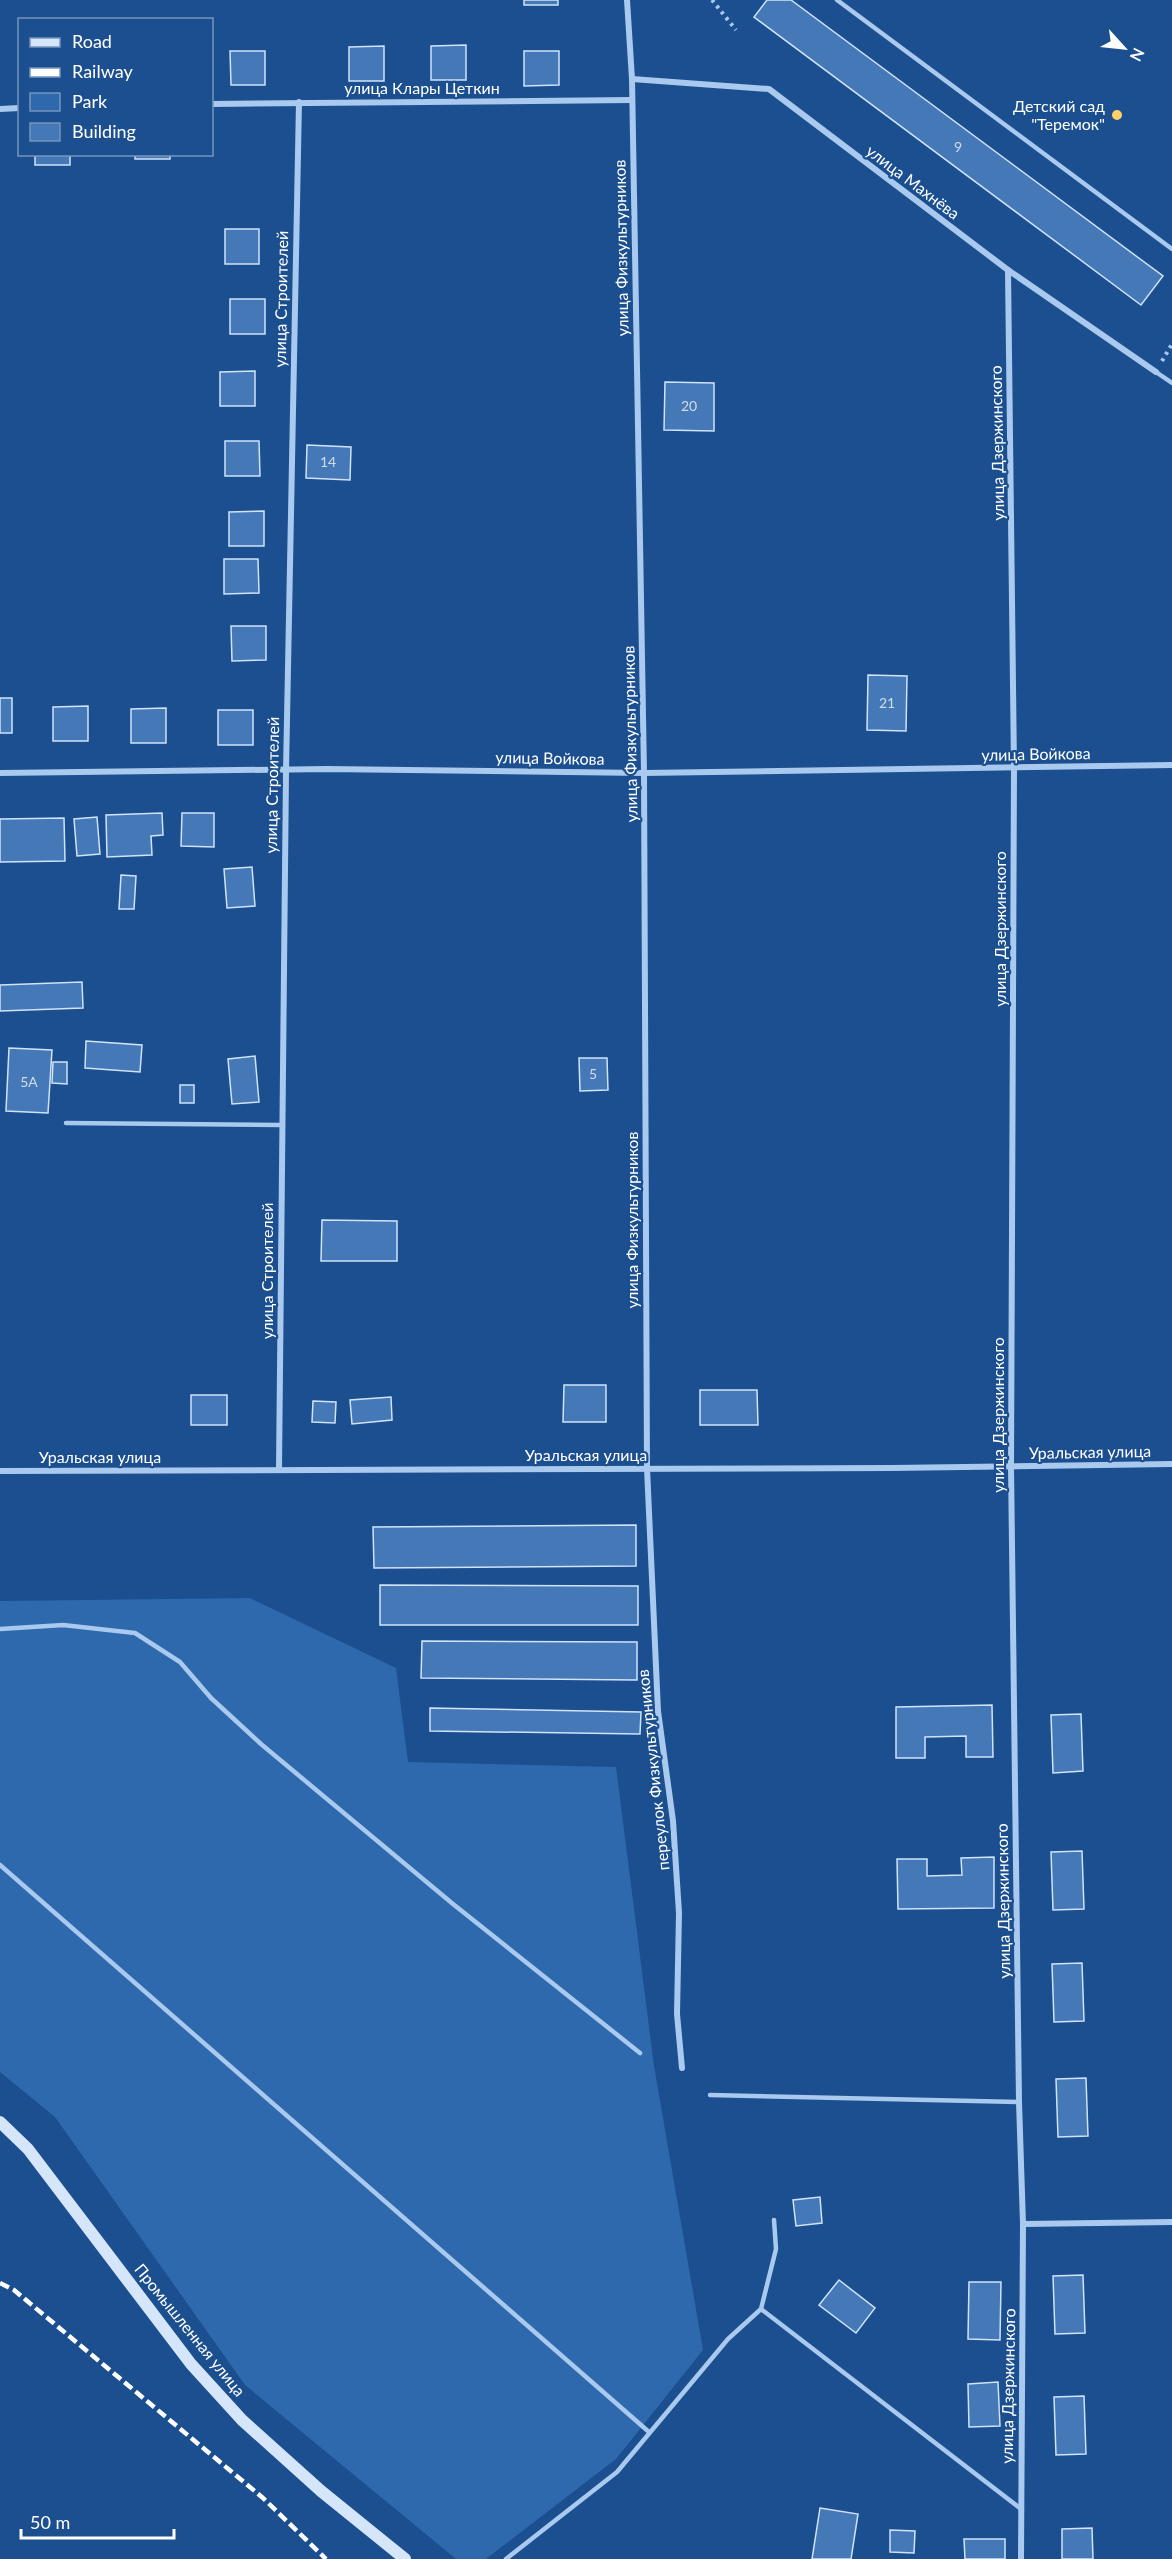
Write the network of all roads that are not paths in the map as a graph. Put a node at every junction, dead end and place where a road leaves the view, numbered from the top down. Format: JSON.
{"nodes":[{"id":1,"x":627,"y":0,"type":"edge"},
{"id":2,"x":837,"y":0,"type":"edge"},
{"id":3,"x":632,"y":79,"type":"junction"},
{"id":4,"x":632,"y":100,"type":"junction"},
{"id":5,"x":299,"y":102,"type":"junction"},
{"id":6,"x":213,"y":104,"type":"edge"},
{"id":7,"x":18,"y":108,"type":"edge"},
{"id":8,"x":0,"y":109,"type":"edge"},
{"id":9,"x":1172,"y":249,"type":"edge"},
{"id":10,"x":1008,"y":270,"type":"junction"},
{"id":11,"x":1156,"y":372,"type":"joint"},
{"id":12,"x":1172,"y":383,"type":"edge"},
{"id":13,"x":1172,"y":765,"type":"edge"},
{"id":14,"x":1014,"y":768,"type":"junction"},
{"id":15,"x":286,"y":771,"type":"junction"},
{"id":16,"x":0,"y":773,"type":"edge"},
{"id":17,"x":644,"y":773,"type":"junction"},
{"id":18,"x":66,"y":1123,"type":"dead end"},
{"id":19,"x":281,"y":1125,"type":"junction"},
{"id":20,"x":1172,"y":1464,"type":"edge"},
{"id":21,"x":1011,"y":1466,"type":"junction"},
{"id":22,"x":647,"y":1468,"type":"junction"},
{"id":23,"x":279,"y":1469,"type":"junction"},
{"id":24,"x":0,"y":1471,"type":"edge"},
{"id":25,"x":0,"y":1629,"type":"edge"},
{"id":26,"x":0,"y":1865,"type":"edge"},
{"id":27,"x":640,"y":2053,"type":"dead end"},
{"id":28,"x":682,"y":2068,"type":"dead end"},
{"id":29,"x":710,"y":2095,"type":"dead end"},
{"id":30,"x":1019,"y":2102,"type":"junction"},
{"id":31,"x":0,"y":2122,"type":"edge"},
{"id":32,"x":774,"y":2220,"type":"dead end"},
{"id":33,"x":1172,"y":2222,"type":"edge"},
{"id":34,"x":1023,"y":2224,"type":"junction"},
{"id":35,"x":761,"y":2309,"type":"junction"},
{"id":36,"x":649,"y":2432,"type":"junction"},
{"id":37,"x":1020,"y":2509,"type":"junction"},
{"id":38,"x":405,"y":2559,"type":"edge"},
{"id":39,"x":506,"y":2559,"type":"edge"},
{"id":40,"x":1021,"y":2559,"type":"edge"}],
"edges":[{"from":1,"to":3,"type":"street","name":"улица Физкультурников"},
{"from":2,"to":9,"type":"lane"},
{"from":3,"to":4,"type":"street","name":"улица Физкультурников"},
{"from":3,"to":10,"type":"street","name":"улица Махнёва"},
{"from":4,"to":5,"type":"street","name":"улица Клары Цеткин"},
{"from":4,"to":17,"type":"street","name":"улица Физкультурников"},
{"from":5,"to":6,"type":"street","name":"улица Клары Цеткин"},
{"from":5,"to":15,"type":"street","name":"улица Строителей"},
{"from":7,"to":8,"type":"street"},
{"from":10,"to":11,"type":"street","name":"улица Махнёва"},
{"from":10,"to":14,"type":"street","name":"улица Дзержинского"},
{"from":11,"to":12,"type":"lane"},
{"from":13,"to":14,"type":"street","name":"улица Войкова"},
{"from":14,"to":17,"type":"street","name":"улица Войкова"},
{"from":14,"to":21,"type":"street","name":"улица Дзержинского"},
{"from":15,"to":16,"type":"street","name":"улица Войкова"},
{"from":15,"to":17,"type":"street","name":"улица Войкова"},
{"from":15,"to":19,"type":"street","name":"улица Строителей"},
{"from":17,"to":22,"type":"street","name":"улица Физкультурников"},
{"from":18,"to":19,"type":"lane"},
{"from":19,"to":23,"type":"street","name":"улица Строителей"},
{"from":20,"to":21,"type":"street","name":"Уральская улица"},
{"from":21,"to":22,"type":"street","name":"Уральская улица"},
{"from":21,"to":30,"type":"street","name":"улица Дзержинского"},
{"from":22,"to":23,"type":"street","name":"Уральская улица"},
{"from":22,"to":28,"type":"street","name":"переулок Физкультурников"},
{"from":23,"to":24,"type":"street","name":"Уральская улица"},
{"from":25,"to":27,"type":"lane"},
{"from":26,"to":36,"type":"lane"},
{"from":29,"to":30,"type":"lane"},
{"from":30,"to":34,"type":"street","name":"улица Дзержинского"},
{"from":31,"to":38,"type":"main road","name":"Промышленная улица"},
{"from":32,"to":35,"type":"lane"},
{"from":33,"to":34,"type":"street"},
{"from":34,"to":37,"type":"street","name":"улица Дзержинского"},
{"from":35,"to":36,"type":"lane"},
{"from":35,"to":37,"type":"lane"},
{"from":36,"to":39,"type":"lane"},
{"from":37,"to":40,"type":"street","name":"улица Дзержинского"}]}
